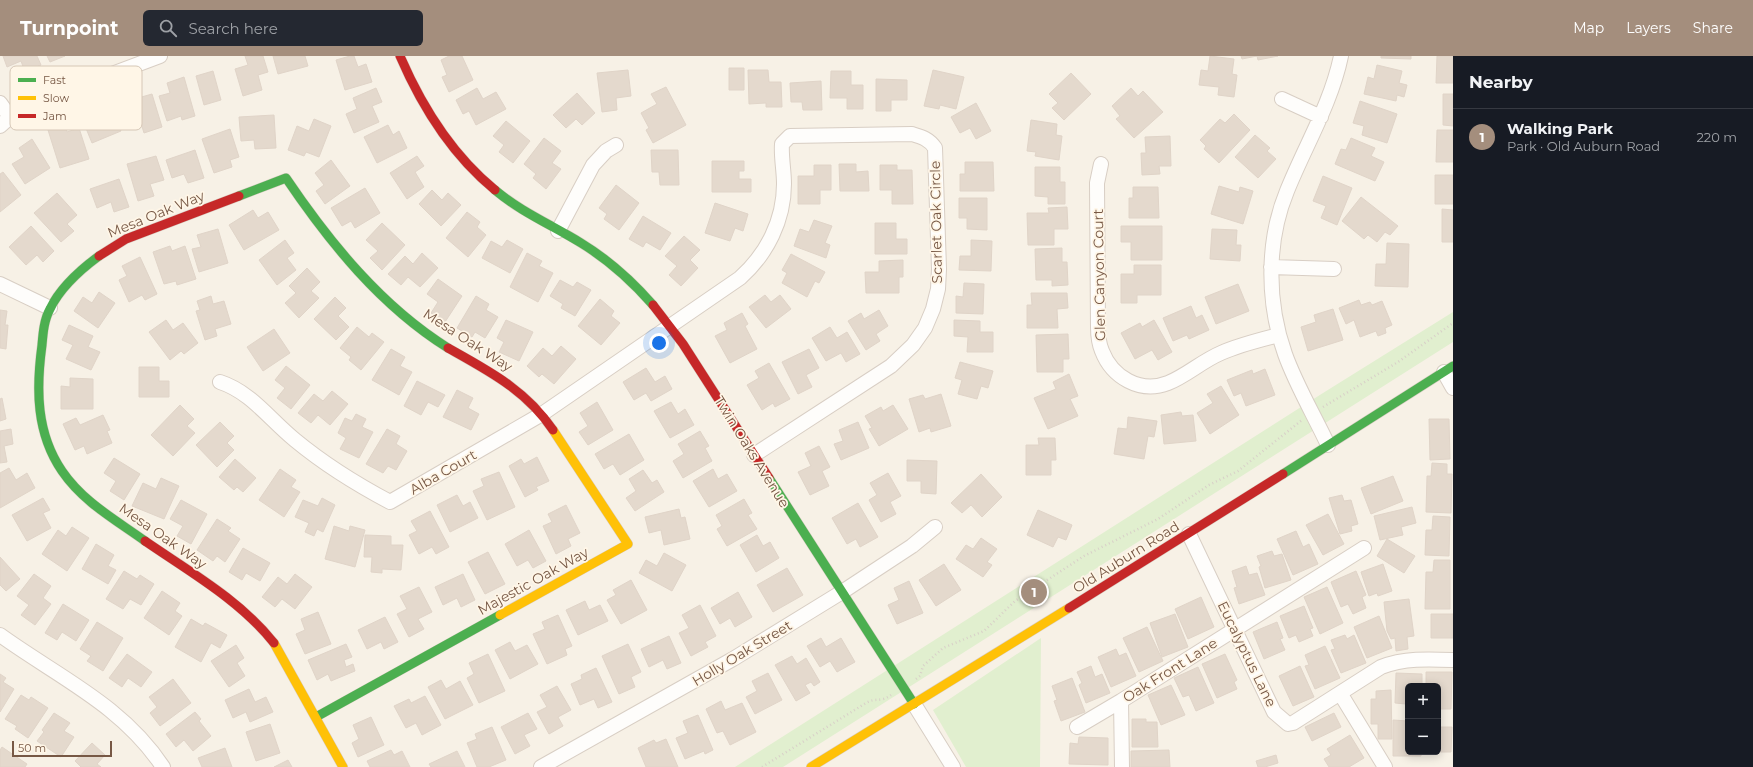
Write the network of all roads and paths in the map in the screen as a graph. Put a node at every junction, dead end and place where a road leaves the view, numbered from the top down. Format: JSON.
{"nodes":[{"id":1,"x":160,"y":56,"type":"edge"},
{"id":2,"x":400,"y":56,"type":"edge"},
{"id":3,"x":1341,"y":56,"type":"edge"},
{"id":4,"x":133,"y":66,"type":"edge"},
{"id":5,"x":1282,"y":99,"type":"dead end"},
{"id":6,"x":0,"y":103,"type":"edge"},
{"id":7,"x":1321,"y":117,"type":"junction"},
{"id":8,"x":5,"y":121,"type":"edge"},
{"id":9,"x":616,"y":145,"type":"dead end"},
{"id":10,"x":1100,"y":164,"type":"dead end"},
{"id":11,"x":558,"y":230,"type":"junction"},
{"id":12,"x":1272,"y":267,"type":"junction"},
{"id":13,"x":1334,"y":269,"type":"dead end"},
{"id":14,"x":0,"y":284,"type":"edge"},
{"id":15,"x":50,"y":308,"type":"junction"},
{"id":16,"x":1453,"y":323,"type":"edge"},
{"id":17,"x":671,"y":327,"type":"junction"},
{"id":18,"x":1279,"y":335,"type":"junction"},
{"id":19,"x":1448,"y":369,"type":"edge"},
{"id":20,"x":220,"y":382,"type":"dead end"},
{"id":21,"x":1453,"y":388,"type":"edge"},
{"id":22,"x":1313,"y":413,"type":"junction"},
{"id":23,"x":542,"y":414,"type":"junction"},
{"id":24,"x":1328,"y":445,"type":"junction"},
{"id":25,"x":754,"y":455,"type":"junction"},
{"id":26,"x":935,"y":527,"type":"dead end"},
{"id":27,"x":1189,"y":534,"type":"junction"},
{"id":28,"x":1364,"y":548,"type":"dead end"},
{"id":29,"x":842,"y":592,"type":"junction"},
{"id":30,"x":1236,"y":630,"type":"junction"},
{"id":31,"x":0,"y":635,"type":"edge"},
{"id":32,"x":1453,"y":660,"type":"edge"},
{"id":33,"x":903,"y":688,"type":"junction"},
{"id":34,"x":1340,"y":693,"type":"junction"},
{"id":35,"x":1121,"y":701,"type":"junction"},
{"id":36,"x":914,"y":704,"type":"junction"},
{"id":37,"x":316,"y":717,"type":"junction"},
{"id":38,"x":1077,"y":727,"type":"dead end"},
{"id":39,"x":163,"y":767,"type":"edge"},
{"id":40,"x":343,"y":767,"type":"edge"},
{"id":41,"x":541,"y":767,"type":"edge"},
{"id":42,"x":762,"y":767,"type":"edge"},
{"id":43,"x":810,"y":767,"type":"edge"},
{"id":44,"x":953,"y":767,"type":"edge"},
{"id":45,"x":1122,"y":767,"type":"edge"},
{"id":46,"x":1385,"y":767,"type":"edge"}],
"edges":[{"from":1,"to":4,"type":"street"},
{"from":2,"to":11,"type":"street","name":"Twin Oaks Avenue"},
{"from":3,"to":7,"type":"street"},
{"from":5,"to":7,"type":"street"},
{"from":6,"to":8,"type":"street"},
{"from":7,"to":12,"type":"street"},
{"from":9,"to":11,"type":"street"},
{"from":10,"to":18,"type":"street","name":"Glen Canyon Court"},
{"from":11,"to":17,"type":"street","name":"Twin Oaks Avenue"},
{"from":12,"to":13,"type":"street"},
{"from":12,"to":18,"type":"street"},
{"from":14,"to":15,"type":"street"},
{"from":15,"to":23,"type":"street","name":"Mesa Oak Way"},
{"from":15,"to":37,"type":"street","name":"Mesa Oak Way"},
{"from":16,"to":22,"type":"path"},
{"from":17,"to":23,"type":"street","name":"Alba Court"},
{"from":17,"to":25,"type":"street","name":"Twin Oaks Avenue"},
{"from":17,"to":25,"type":"street","name":"Scarlet Oak Circle"},
{"from":18,"to":22,"type":"street"},
{"from":19,"to":21,"type":"street"},
{"from":19,"to":24,"type":"street","name":"Old Auburn Road"},
{"from":20,"to":23,"type":"street","name":"Alba Court"},
{"from":22,"to":24,"type":"street"},
{"from":22,"to":33,"type":"path"},
{"from":23,"to":37,"type":"street","name":"Majestic Oak Way"},
{"from":24,"to":27,"type":"street","name":"Old Auburn Road"},
{"from":25,"to":29,"type":"street","name":"Twin Oaks Avenue"},
{"from":26,"to":29,"type":"street","name":"Holly Oak Street"},
{"from":27,"to":30,"type":"street","name":"Eucalyptus Lane"},
{"from":27,"to":36,"type":"street","name":"Old Auburn Road"},
{"from":28,"to":30,"type":"street","name":"Oak Front Lane"},
{"from":29,"to":33,"type":"street","name":"Twin Oaks Avenue"},
{"from":29,"to":41,"type":"street","name":"Holly Oak Street"},
{"from":30,"to":34,"type":"street","name":"Eucalyptus Lane"},
{"from":30,"to":35,"type":"street","name":"Oak Front Lane"},
{"from":31,"to":39,"type":"street"},
{"from":32,"to":34,"type":"street"},
{"from":33,"to":36,"type":"street","name":"Twin Oaks Avenue"},
{"from":33,"to":42,"type":"path"},
{"from":34,"to":46,"type":"street"},
{"from":35,"to":38,"type":"street","name":"Oak Front Lane"},
{"from":35,"to":45,"type":"street"},
{"from":36,"to":43,"type":"street","name":"Old Auburn Road"},
{"from":36,"to":44,"type":"street"},
{"from":37,"to":40,"type":"street","name":"Mesa Oak Way"}]}
